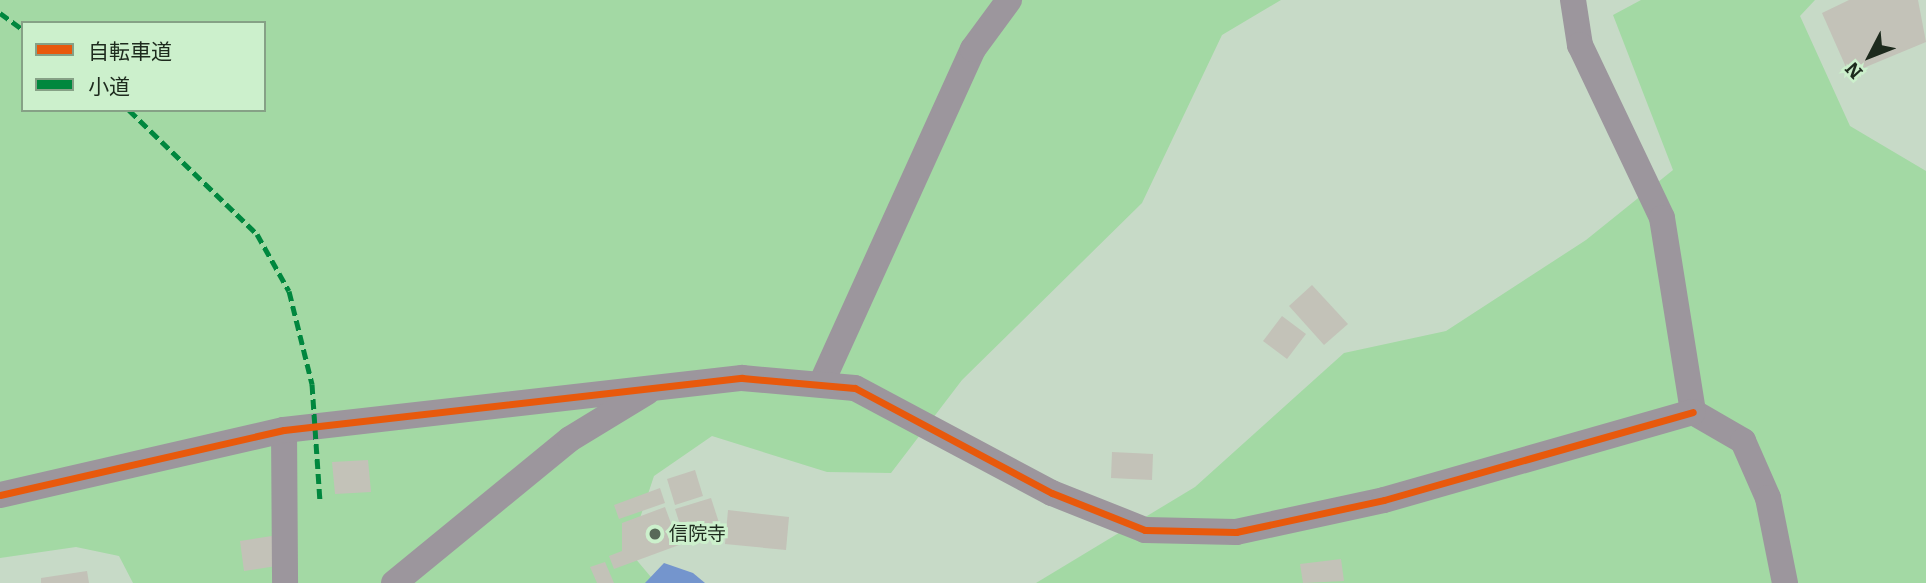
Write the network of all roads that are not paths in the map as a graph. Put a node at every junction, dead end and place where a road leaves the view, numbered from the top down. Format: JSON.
{"nodes":[{"id":1,"x":1009,"y":0,"type":"edge"},
{"id":2,"x":1573,"y":0,"type":"edge"},
{"id":3,"x":821,"y":384,"type":"junction"},
{"id":4,"x":653,"y":388,"type":"junction"},
{"id":5,"x":1693,"y":412,"type":"junction"},
{"id":6,"x":284,"y":430,"type":"junction"},
{"id":7,"x":0,"y":495,"type":"edge"},
{"id":8,"x":285,"y":583,"type":"edge"},
{"id":9,"x":394,"y":583,"type":"edge"},
{"id":10,"x":1784,"y":583,"type":"edge"}],
"edges":[{"from":1,"to":3,"type":"street"},
{"from":2,"to":5,"type":"street"},
{"from":3,"to":4,"type":"street"},
{"from":3,"to":5,"type":"street"},
{"from":4,"to":6,"type":"street"},
{"from":4,"to":9,"type":"street"},
{"from":5,"to":10,"type":"street"},
{"from":6,"to":7,"type":"street"},
{"from":6,"to":8,"type":"street"}]}
